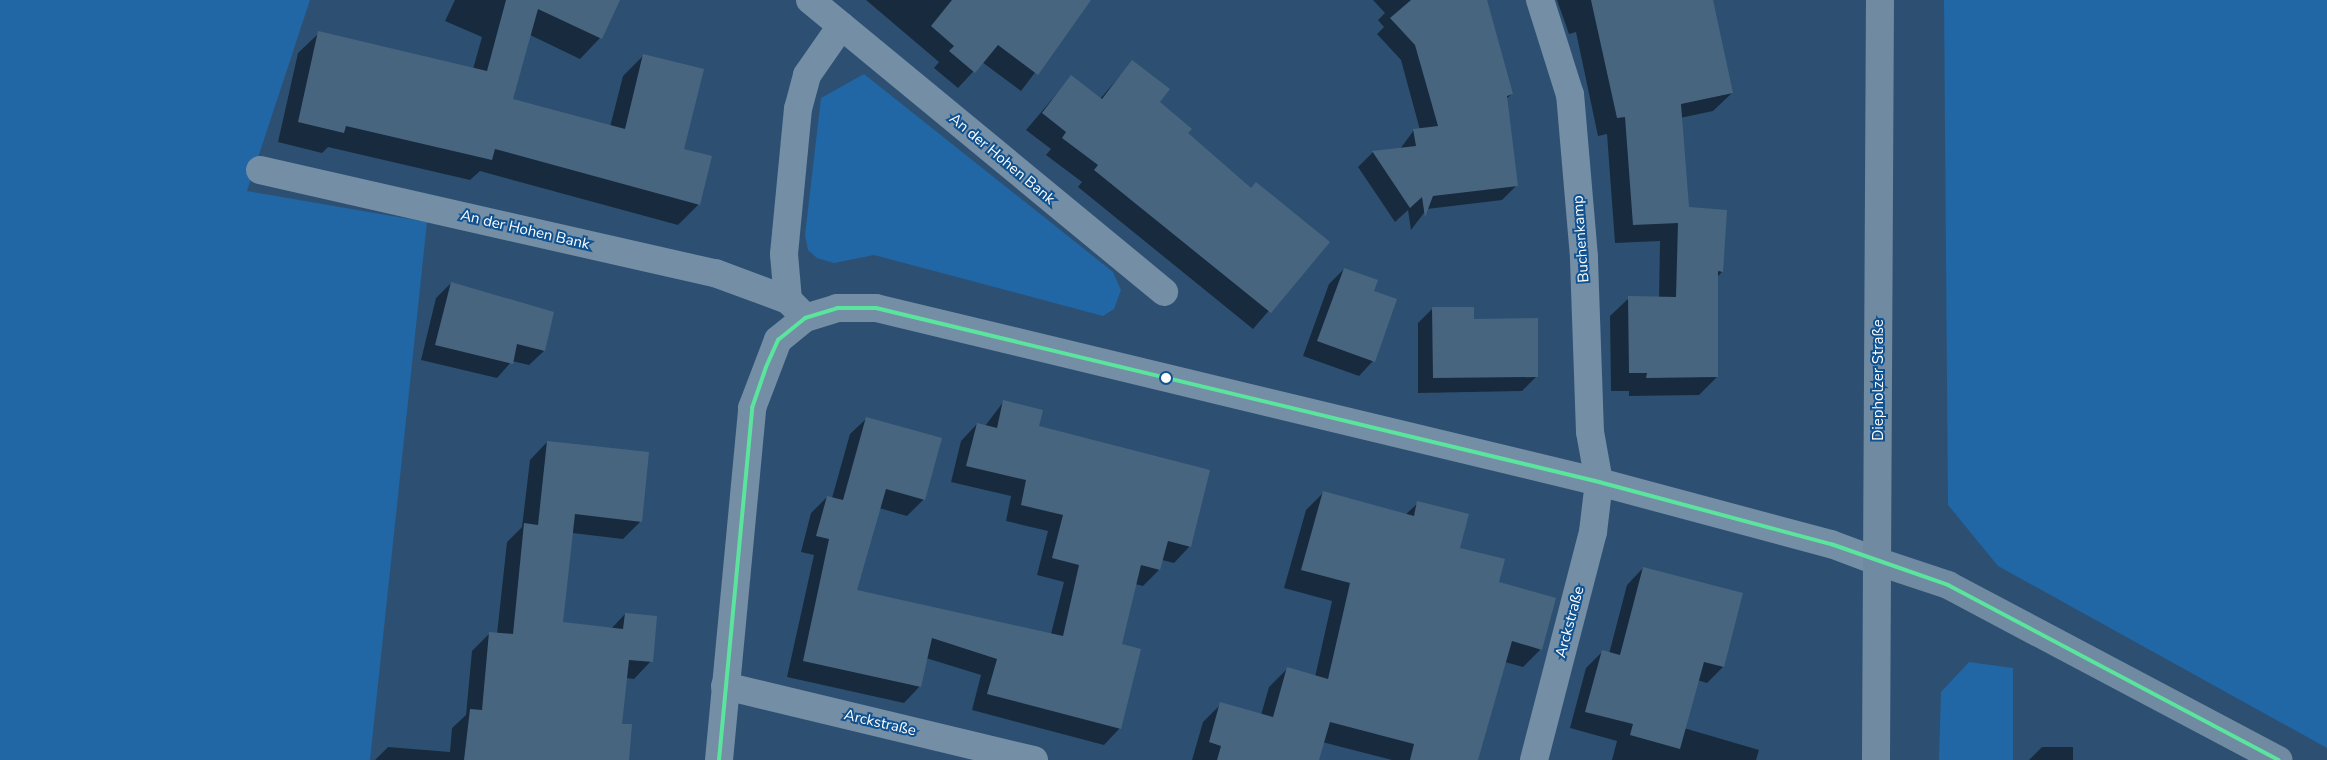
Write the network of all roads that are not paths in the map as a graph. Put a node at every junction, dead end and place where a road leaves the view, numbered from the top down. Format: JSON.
{"nodes":[{"id":1,"x":810,"y":0,"type":"edge"},
{"id":2,"x":1540,"y":0,"type":"edge"},
{"id":3,"x":1880,"y":0,"type":"edge"},
{"id":4,"x":841,"y":26,"type":"junction"},
{"id":5,"x":260,"y":170,"type":"dead end"},
{"id":6,"x":1164,"y":292,"type":"dead end"},
{"id":7,"x":797,"y":309,"type":"junction"},
{"id":8,"x":1599,"y":482,"type":"junction"},
{"id":9,"x":1879,"y":562,"type":"junction"},
{"id":10,"x":725,"y":686,"type":"junction"},
{"id":11,"x":719,"y":760,"type":"edge"},
{"id":12,"x":1034,"y":760,"type":"edge"},
{"id":13,"x":1534,"y":760,"type":"edge"},
{"id":14,"x":1876,"y":760,"type":"edge"},
{"id":15,"x":2280,"y":760,"type":"edge"}],
"edges":[{"from":1,"to":4,"type":"street","name":"An der Hohen Bank"},
{"from":2,"to":8,"type":"street","name":"Buchenkamp"},
{"from":3,"to":9,"type":"main road","name":"Diepholzer Straße"},
{"from":4,"to":6,"type":"street","name":"An der Hohen Bank"},
{"from":4,"to":7,"type":"street"},
{"from":5,"to":7,"type":"street","name":"An der Hohen Bank"},
{"from":7,"to":8,"type":"street"},
{"from":7,"to":10,"type":"street"},
{"from":8,"to":9,"type":"street"},
{"from":8,"to":13,"type":"street","name":"Arckstraße"},
{"from":9,"to":14,"type":"main road","name":"Diepholzer Straße"},
{"from":9,"to":15,"type":"main road"},
{"from":10,"to":11,"type":"street"},
{"from":10,"to":12,"type":"street","name":"Arckstraße"}]}
